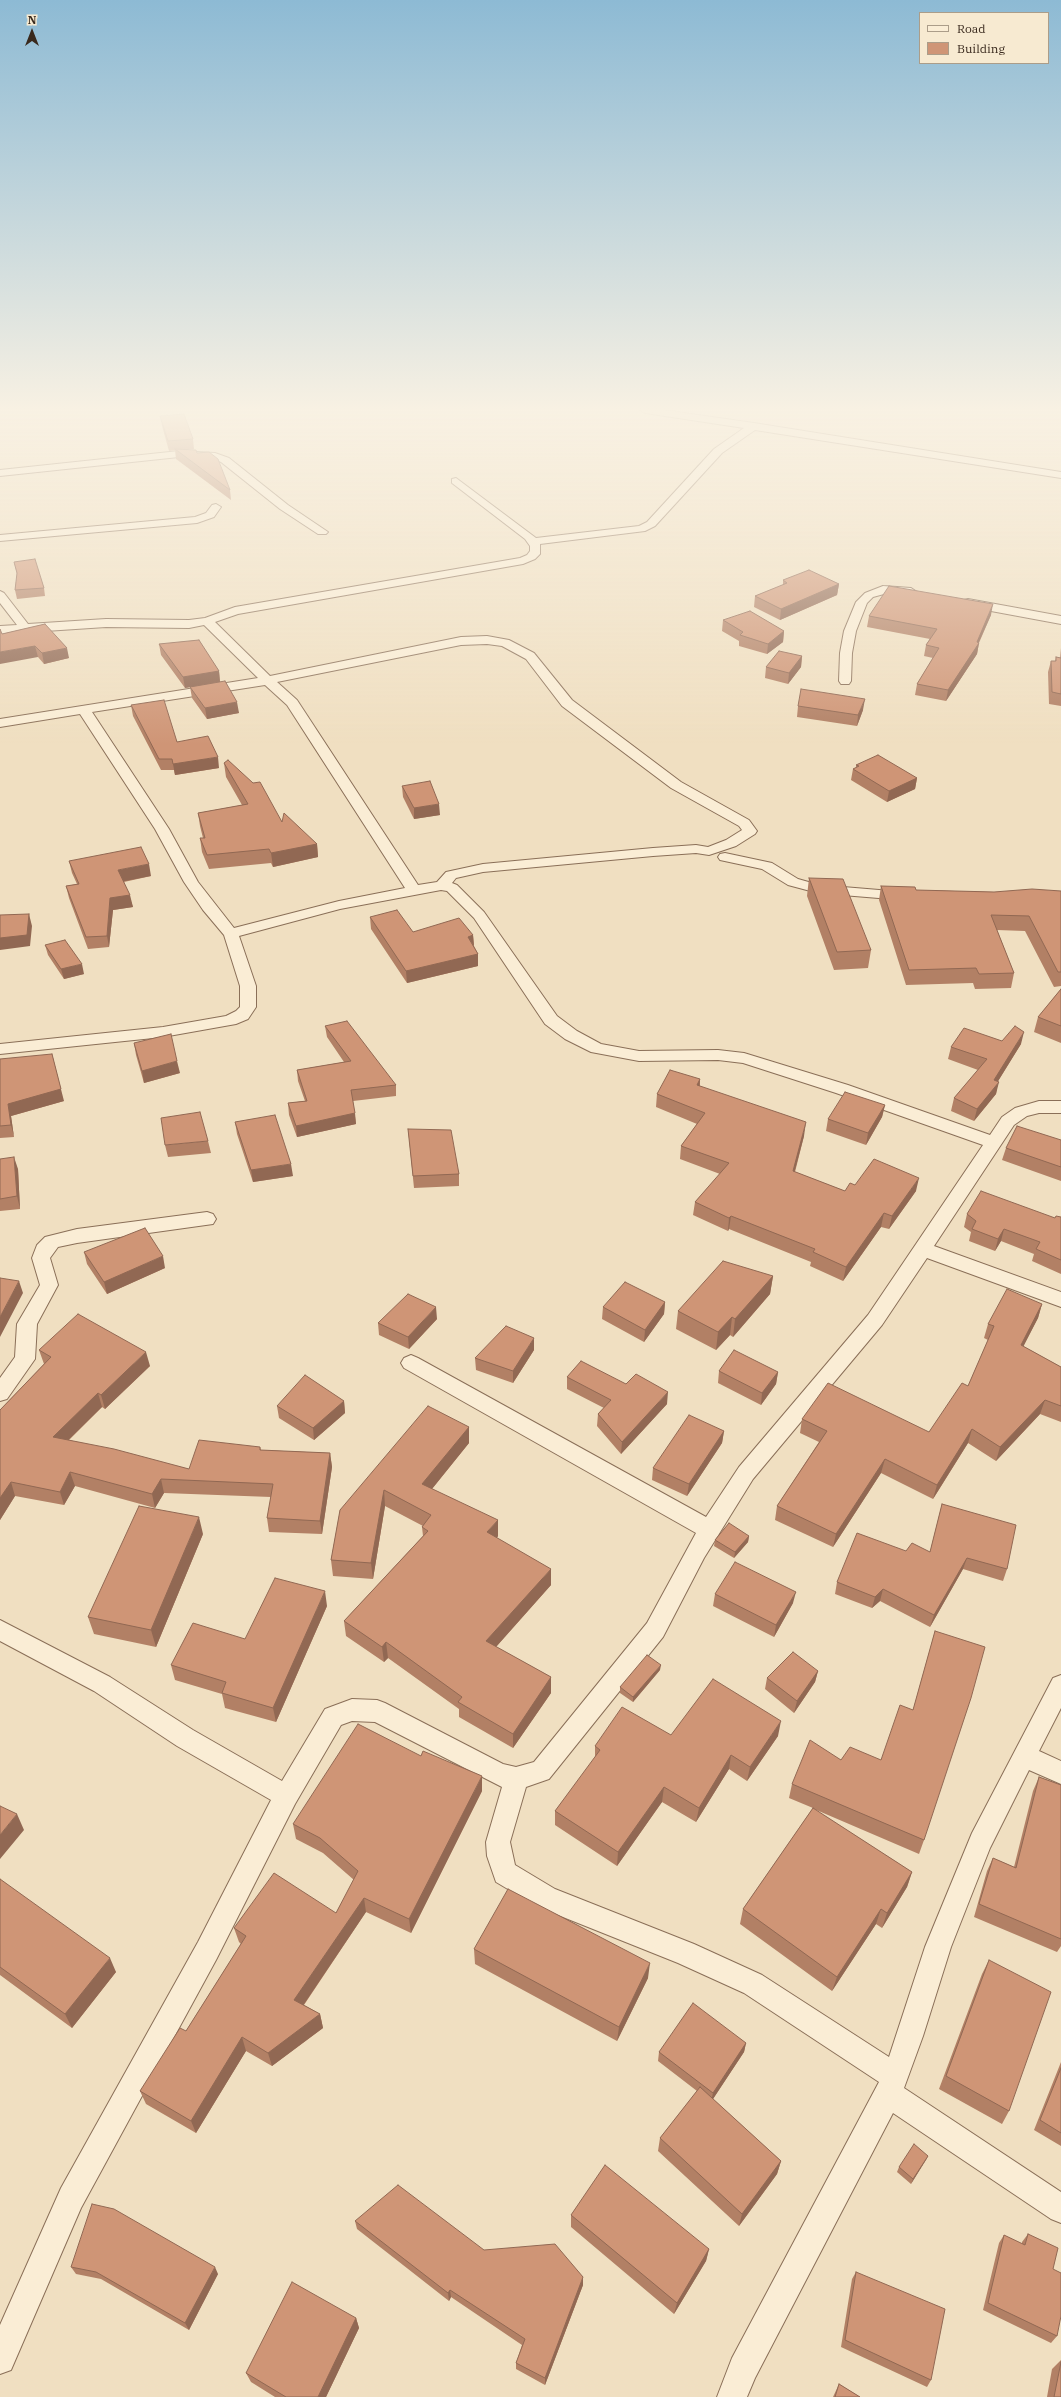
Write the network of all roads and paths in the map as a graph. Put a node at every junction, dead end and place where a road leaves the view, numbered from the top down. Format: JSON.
{"nodes":[{"id":1,"x":176,"y":522,"type":"edge"},
{"id":2,"x":307,"y":522,"type":"edge"},
{"id":3,"x":508,"y":522,"type":"edge"},
{"id":4,"x":653,"y":522,"type":"edge"},
{"id":5,"x":322,"y":532,"type":"dead end"},
{"id":6,"x":0,"y":538,"type":"edge"},
{"id":7,"x":533,"y":542,"type":"junction"},
{"id":8,"x":923,"y":594,"type":"edge"},
{"id":9,"x":0,"y":595,"type":"edge"},
{"id":10,"x":953,"y":600,"type":"edge"},
{"id":11,"x":1061,"y":620,"type":"edge"},
{"id":12,"x":207,"y":621,"type":"junction"},
{"id":13,"x":24,"y":627,"type":"junction"},
{"id":14,"x":0,"y":630,"type":"edge"},
{"id":15,"x":268,"y":680,"type":"junction"},
{"id":16,"x":845,"y":681,"type":"dead end"},
{"id":17,"x":85,"y":711,"type":"junction"},
{"id":18,"x":0,"y":723,"type":"edge"},
{"id":19,"x":725,"y":857,"type":"dead end"},
{"id":20,"x":442,"y":885,"type":"junction"},
{"id":21,"x":413,"y":889,"type":"junction"},
{"id":22,"x":918,"y":897,"type":"edge"},
{"id":23,"x":231,"y":934,"type":"junction"},
{"id":24,"x":0,"y":1049,"type":"edge"},
{"id":25,"x":1061,"y":1107,"type":"edge"},
{"id":26,"x":992,"y":1142,"type":"junction"},
{"id":27,"x":207,"y":1219,"type":"dead end"},
{"id":28,"x":923,"y":1249,"type":"junction"},
{"id":29,"x":1061,"y":1300,"type":"edge"},
{"id":30,"x":411,"y":1363,"type":"dead end"},
{"id":31,"x":0,"y":1393,"type":"edge"},
{"id":32,"x":710,"y":1530,"type":"junction"},
{"id":33,"x":0,"y":1630,"type":"edge"},
{"id":34,"x":1061,"y":1684,"type":"edge"},
{"id":35,"x":1024,"y":1756,"type":"junction"},
{"id":36,"x":1061,"y":1773,"type":"edge"},
{"id":37,"x":516,"y":1778,"type":"junction"},
{"id":38,"x":286,"y":1796,"type":"junction"},
{"id":39,"x":891,"y":2085,"type":"junction"},
{"id":40,"x":1061,"y":2209,"type":"edge"},
{"id":41,"x":1,"y":2355,"type":"edge"},
{"id":42,"x":732,"y":2397,"type":"edge"}],
"edges":[{"from":1,"to":6,"type":"street"},
{"from":2,"to":5,"type":"street"},
{"from":3,"to":7,"type":"street"},
{"from":4,"to":7,"type":"street"},
{"from":7,"to":12,"type":"street"},
{"from":8,"to":16,"type":"street"},
{"from":9,"to":13,"type":"street"},
{"from":10,"to":11,"type":"street"},
{"from":12,"to":13,"type":"street"},
{"from":12,"to":15,"type":"street"},
{"from":13,"to":14,"type":"street"},
{"from":15,"to":17,"type":"street"},
{"from":15,"to":20,"type":"street"},
{"from":15,"to":21,"type":"street"},
{"from":17,"to":18,"type":"street"},
{"from":17,"to":23,"type":"street"},
{"from":19,"to":22,"type":"street"},
{"from":20,"to":21,"type":"street"},
{"from":20,"to":26,"type":"street"},
{"from":21,"to":23,"type":"street"},
{"from":23,"to":24,"type":"street"},
{"from":25,"to":26,"type":"street"},
{"from":26,"to":28,"type":"street"},
{"from":27,"to":31,"type":"street"},
{"from":28,"to":29,"type":"street"},
{"from":28,"to":32,"type":"street"},
{"from":30,"to":32,"type":"street"},
{"from":32,"to":37,"type":"street"},
{"from":33,"to":38,"type":"street"},
{"from":34,"to":35,"type":"street"},
{"from":35,"to":36,"type":"street"},
{"from":35,"to":39,"type":"street"},
{"from":37,"to":38,"type":"street"},
{"from":37,"to":39,"type":"street"},
{"from":38,"to":41,"type":"street"},
{"from":39,"to":40,"type":"street"},
{"from":39,"to":42,"type":"street"}]}
